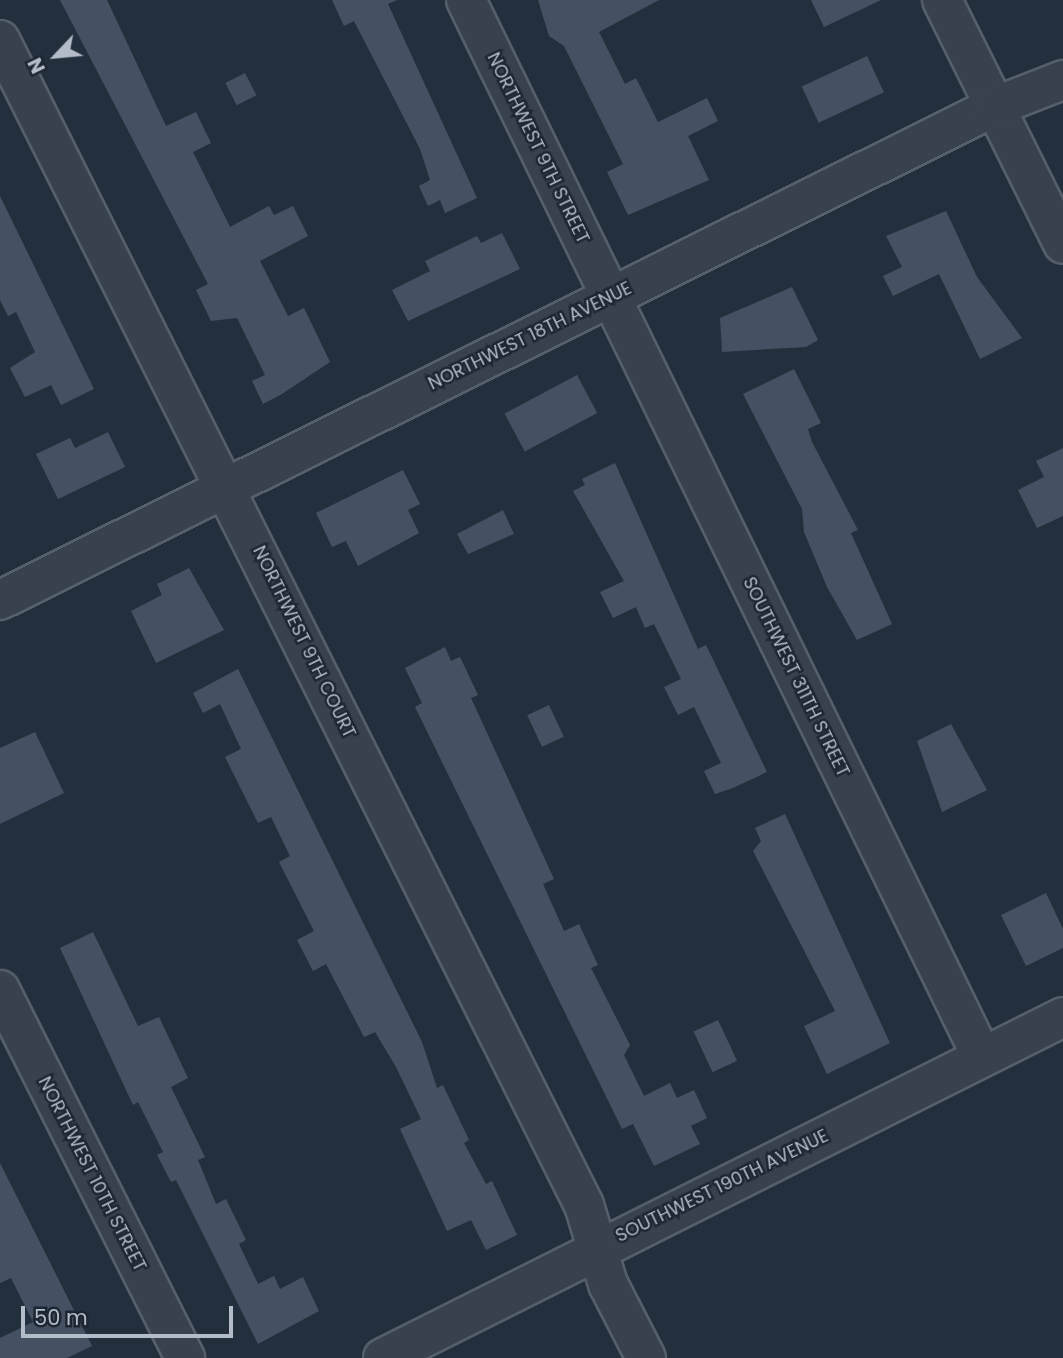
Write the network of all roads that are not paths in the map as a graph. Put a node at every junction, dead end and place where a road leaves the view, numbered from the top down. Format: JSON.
{"nodes":[{"id":1,"x":466,"y":0,"type":"edge"},
{"id":2,"x":942,"y":0,"type":"edge"},
{"id":3,"x":0,"y":40,"type":"edge"},
{"id":4,"x":1063,"y":80,"type":"edge"},
{"id":5,"x":994,"y":107,"type":"junction"},
{"id":6,"x":1063,"y":244,"type":"edge"},
{"id":7,"x":611,"y":296,"type":"junction"},
{"id":8,"x":226,"y":485,"type":"junction"},
{"id":9,"x":0,"y":600,"type":"edge"},
{"id":10,"x":0,"y":990,"type":"edge"},
{"id":11,"x":1063,"y":1017,"type":"edge"},
{"id":12,"x":982,"y":1057,"type":"junction"},
{"id":13,"x":599,"y":1248,"type":"junction"},
{"id":14,"x":185,"y":1358,"type":"edge"},
{"id":15,"x":383,"y":1358,"type":"edge"},
{"id":16,"x":646,"y":1358,"type":"edge"}],
"edges":[{"from":1,"to":7,"type":"street","name":"NORTHWEST 9TH STREET"},
{"from":2,"to":5,"type":"street"},
{"from":3,"to":8,"type":"street","name":"NORTHWEST 9TH COURT"},
{"from":4,"to":5,"type":"street","name":"NORTHWEST 18TH AVENUE"},
{"from":5,"to":6,"type":"street"},
{"from":5,"to":7,"type":"street","name":"NORTHWEST 18TH AVENUE"},
{"from":7,"to":8,"type":"street","name":"NORTHWEST 18TH AVENUE"},
{"from":7,"to":12,"type":"street","name":"SOUTHWEST 311TH STREET"},
{"from":8,"to":9,"type":"street","name":"NORTHWEST 18TH AVENUE"},
{"from":8,"to":13,"type":"street","name":"NORTHWEST 9TH COURT"},
{"from":10,"to":14,"type":"street","name":"NORTHWEST 10TH STREET"},
{"from":11,"to":12,"type":"street","name":"SOUTHWEST 190TH AVENUE"},
{"from":12,"to":13,"type":"street","name":"SOUTHWEST 190TH AVENUE"},
{"from":13,"to":15,"type":"street","name":"SOUTHWEST 190TH AVENUE"},
{"from":13,"to":16,"type":"street","name":"NORTHWEST 9TH COURT"}]}
